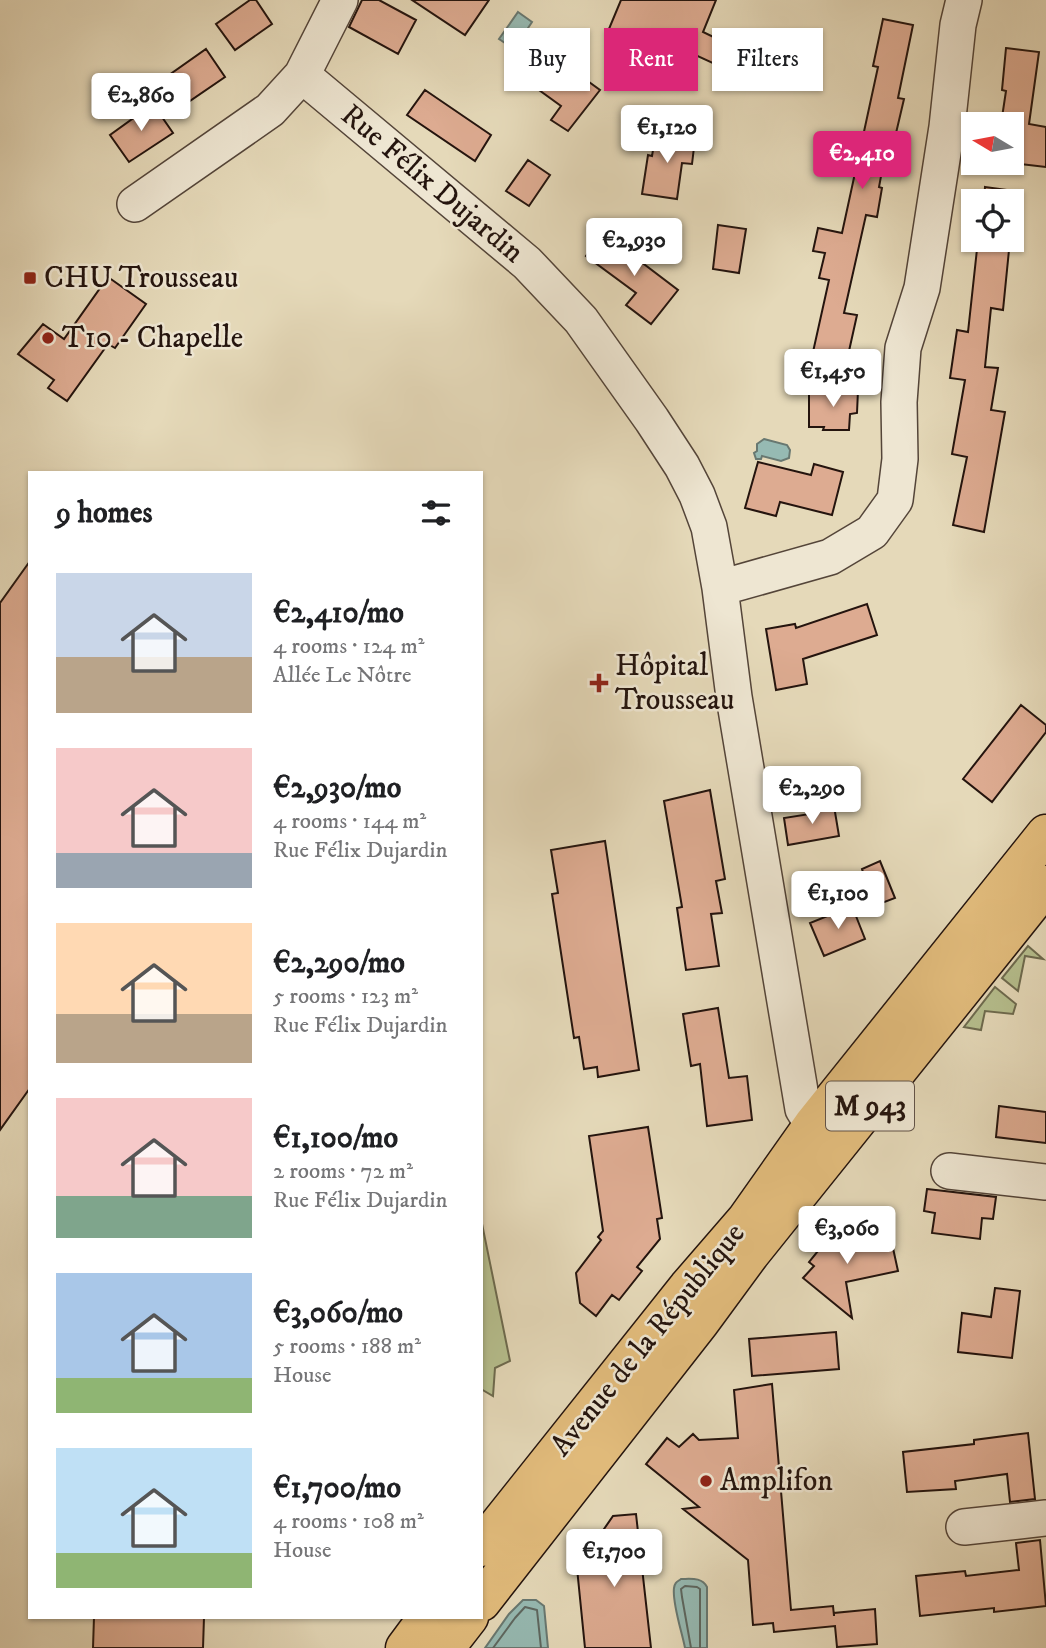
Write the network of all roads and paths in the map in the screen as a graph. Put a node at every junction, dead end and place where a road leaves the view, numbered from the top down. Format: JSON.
{"nodes":[{"id":1,"x":318,"y":0,"type":"edge"},
{"id":2,"x":340,"y":0,"type":"edge"},
{"id":3,"x":964,"y":0,"type":"edge"},
{"id":4,"x":322,"y":34,"type":"junction"},
{"id":5,"x":302,"y":75,"type":"junction"},
{"id":6,"x":135,"y":204,"type":"dead end"},
{"id":7,"x":720,"y":588,"type":"junction"},
{"id":8,"x":1046,"y":834,"type":"edge"},
{"id":9,"x":1046,"y":885,"type":"edge"},
{"id":10,"x":813,"y":1125,"type":"junction"},
{"id":11,"x":949,"y":1171,"type":"dead end"},
{"id":12,"x":1046,"y":1182,"type":"edge"},
{"id":13,"x":1046,"y":1518,"type":"edge"},
{"id":14,"x":964,"y":1527,"type":"dead end"},
{"id":15,"x":483,"y":1545,"type":"edge"},
{"id":16,"x":483,"y":1599,"type":"edge"},
{"id":17,"x":427,"y":1619,"type":"edge"},
{"id":18,"x":467,"y":1619,"type":"edge"},
{"id":19,"x":405,"y":1648,"type":"edge"},
{"id":20,"x":445,"y":1648,"type":"edge"}],
"edges":[{"from":1,"to":4,"type":"street"},
{"from":2,"to":4,"type":"street"},
{"from":3,"to":7,"type":"street"},
{"from":4,"to":5,"type":"street"},
{"from":5,"to":6,"type":"street"},
{"from":5,"to":7,"type":"street","name":"Rue Félix Dujardin"},
{"from":7,"to":10,"type":"street","name":"Rue Félix Dujardin"},
{"from":8,"to":10,"type":"main road","name":"Avenue de la République","number":"M 943"},
{"from":9,"to":16,"type":"main road","name":"Avenue de la République","number":"M 943"},
{"from":10,"to":15,"type":"main road","name":"Avenue de la République","number":"M 943"},
{"from":11,"to":12,"type":"street"},
{"from":13,"to":14,"type":"street"},
{"from":17,"to":19,"type":"main road"},
{"from":18,"to":20,"type":"main road"}]}
